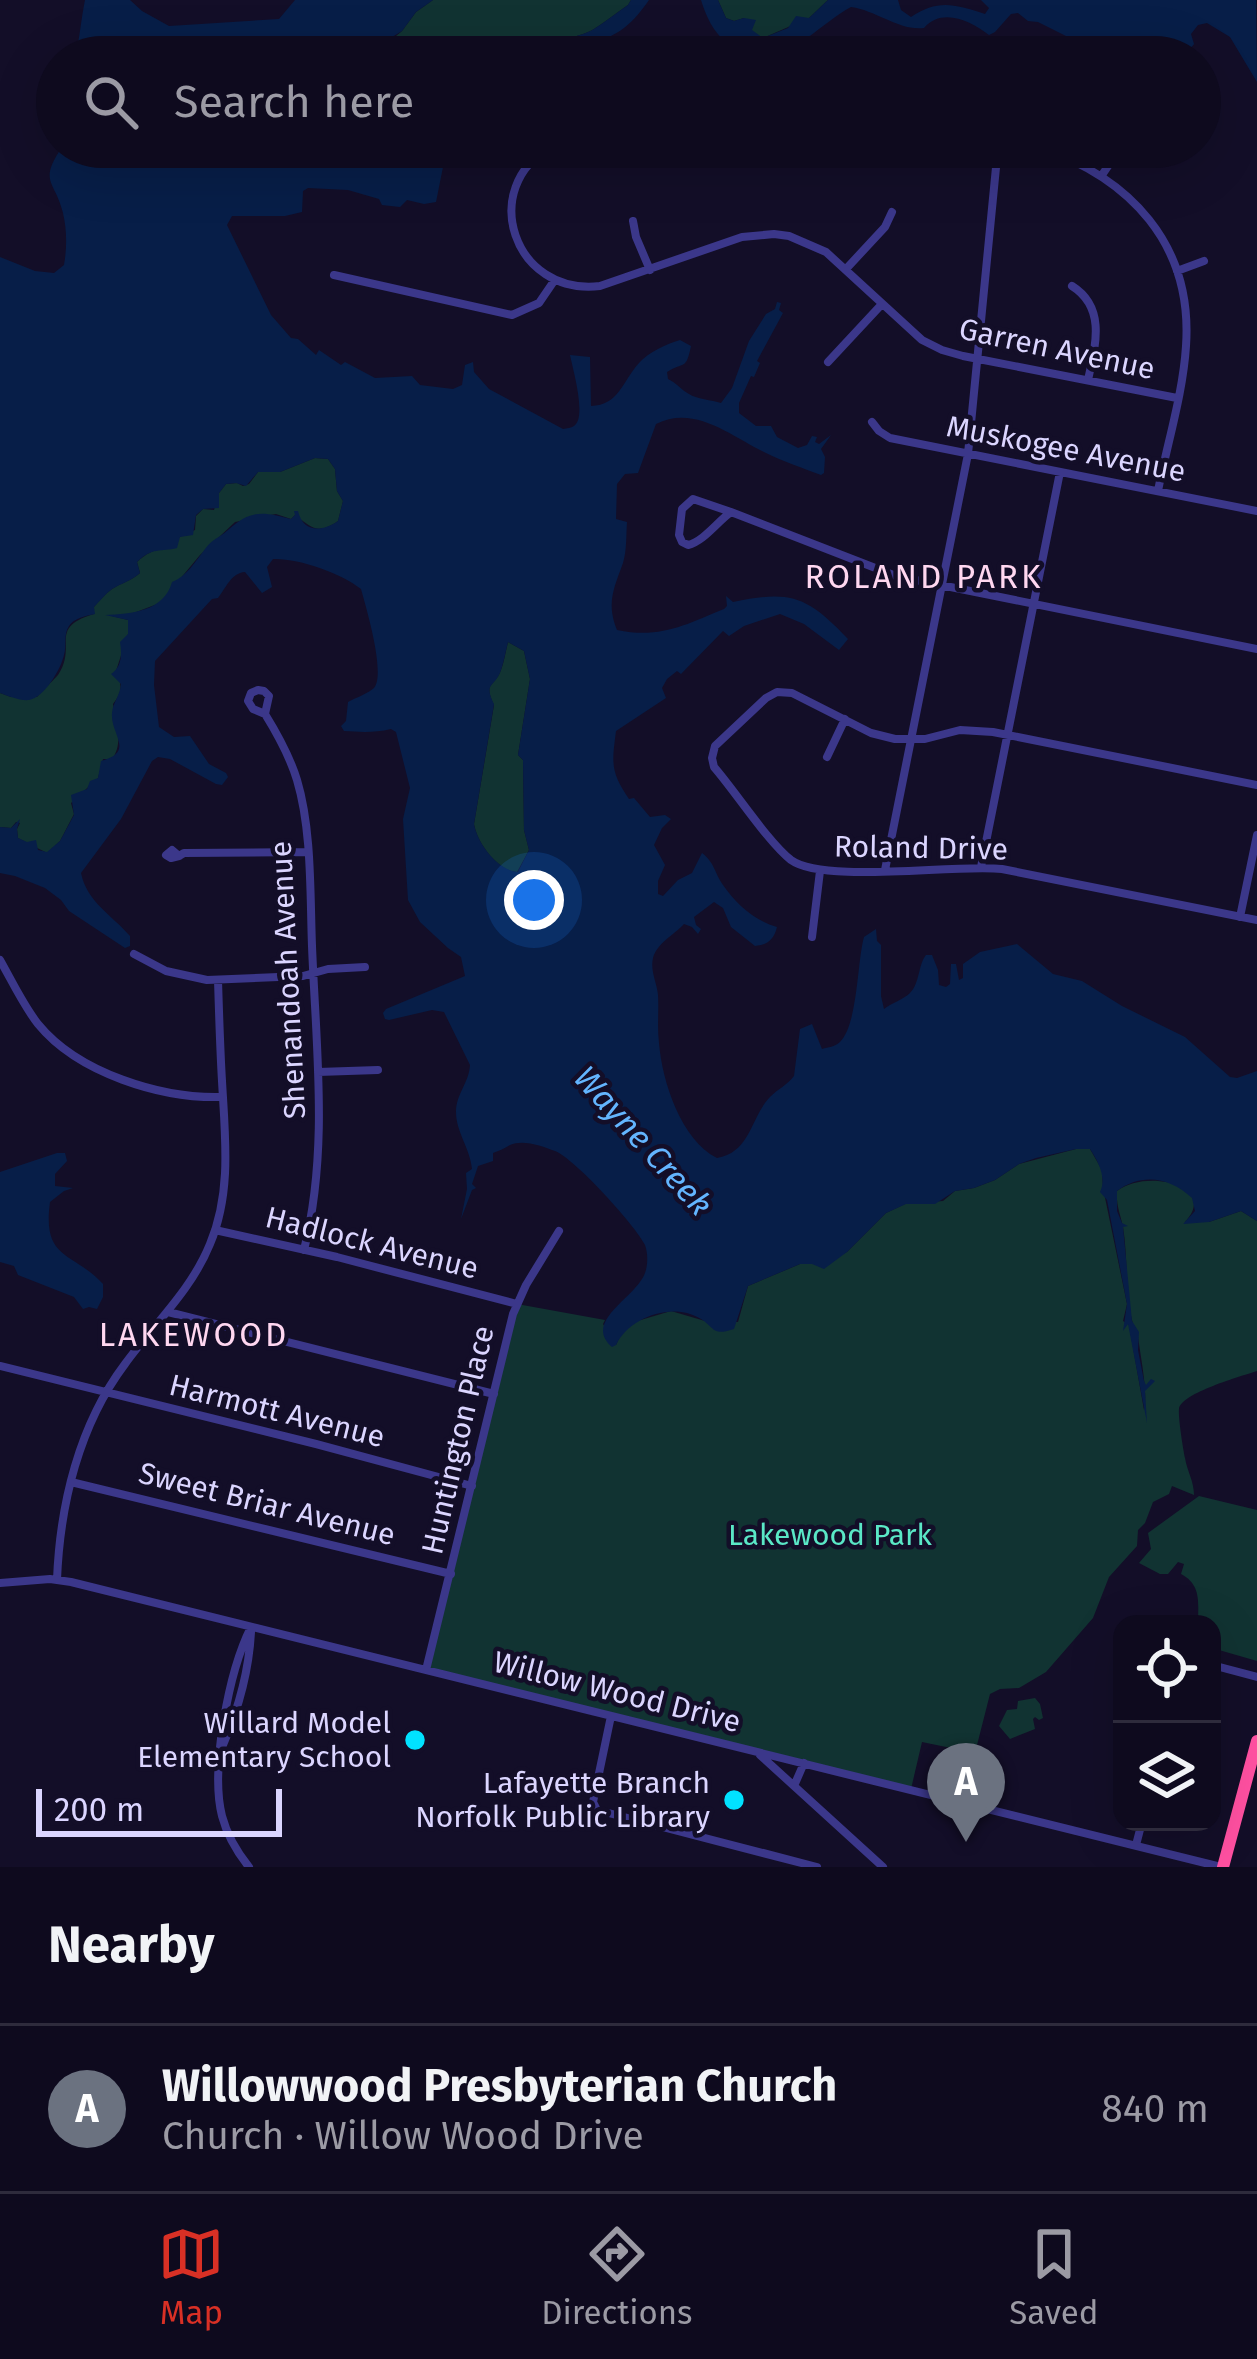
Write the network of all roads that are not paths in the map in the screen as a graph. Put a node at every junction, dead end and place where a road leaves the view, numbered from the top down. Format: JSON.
{"nodes":[{"id":1,"x":527,"y":168,"type":"edge"},
{"id":2,"x":996,"y":168,"type":"edge"},
{"id":3,"x":1088,"y":168,"type":"edge"},
{"id":4,"x":1107,"y":168,"type":"edge"},
{"id":5,"x":1102,"y":175,"type":"junction"},
{"id":6,"x":892,"y":212,"type":"dead end"},
{"id":7,"x":634,"y":221,"type":"dead end"},
{"id":8,"x":1204,"y":261,"type":"dead end"},
{"id":9,"x":846,"y":269,"type":"junction"},
{"id":10,"x":650,"y":270,"type":"junction"},
{"id":11,"x":1177,"y":271,"type":"junction"},
{"id":12,"x":334,"y":275,"type":"dead end"},
{"id":13,"x":554,"y":281,"type":"junction"},
{"id":14,"x":1072,"y":286,"type":"dead end"},
{"id":15,"x":882,"y":304,"type":"junction"},
{"id":16,"x":978,"y":358,"type":"junction"},
{"id":17,"x":828,"y":362,"type":"dead end"},
{"id":18,"x":1088,"y":380,"type":"junction"},
{"id":19,"x":1177,"y":398,"type":"junction"},
{"id":20,"x":872,"y":422,"type":"dead end"},
{"id":21,"x":968,"y":454,"type":"junction"},
{"id":22,"x":1060,"y":472,"type":"junction"},
{"id":23,"x":1158,"y":491,"type":"junction"},
{"id":24,"x":731,"y":512,"type":"junction"},
{"id":25,"x":1257,"y":512,"type":"edge"},
{"id":26,"x":943,"y":585,"type":"junction"},
{"id":27,"x":1034,"y":604,"type":"junction"},
{"id":28,"x":1257,"y":649,"type":"edge"},
{"id":29,"x":266,"y":714,"type":"dead end"},
{"id":30,"x":845,"y":719,"type":"junction"},
{"id":31,"x":1008,"y":734,"type":"junction"},
{"id":32,"x":912,"y":740,"type":"junction"},
{"id":33,"x":827,"y":757,"type":"dead end"},
{"id":34,"x":1257,"y":785,"type":"edge"},
{"id":35,"x":1257,"y":836,"type":"edge"},
{"id":36,"x":307,"y":852,"type":"junction"},
{"id":37,"x":178,"y":856,"type":"dead end"},
{"id":38,"x":981,"y":867,"type":"junction"},
{"id":39,"x":885,"y":870,"type":"junction"},
{"id":40,"x":820,"y":871,"type":"junction"},
{"id":41,"x":1240,"y":917,"type":"junction"},
{"id":42,"x":1257,"y":920,"type":"edge"},
{"id":43,"x":812,"y":937,"type":"dead end"},
{"id":44,"x":134,"y":954,"type":"dead end"},
{"id":45,"x":0,"y":960,"type":"edge"},
{"id":46,"x":364,"y":967,"type":"dead end"},
{"id":47,"x":313,"y":973,"type":"junction"},
{"id":48,"x":218,"y":980,"type":"junction"},
{"id":49,"x":377,"y":1070,"type":"dead end"},
{"id":50,"x":317,"y":1072,"type":"junction"},
{"id":51,"x":223,"y":1097,"type":"junction"},
{"id":52,"x":215,"y":1230,"type":"junction"},
{"id":53,"x":559,"y":1231,"type":"dead end"},
{"id":54,"x":304,"y":1250,"type":"junction"},
{"id":55,"x":517,"y":1304,"type":"junction"},
{"id":56,"x":168,"y":1312,"type":"junction"},
{"id":57,"x":0,"y":1366,"type":"edge"},
{"id":58,"x":106,"y":1392,"type":"junction"},
{"id":59,"x":494,"y":1394,"type":"junction"},
{"id":60,"x":70,"y":1482,"type":"junction"},
{"id":61,"x":472,"y":1486,"type":"junction"},
{"id":62,"x":451,"y":1574,"type":"junction"},
{"id":63,"x":57,"y":1580,"type":"junction"},
{"id":64,"x":0,"y":1582,"type":"edge"},
{"id":65,"x":251,"y":1627,"type":"junction"},
{"id":66,"x":1221,"y":1667,"type":"edge"},
{"id":67,"x":426,"y":1670,"type":"junction"},
{"id":68,"x":1257,"y":1676,"type":"edge"},
{"id":69,"x":611,"y":1716,"type":"junction"},
{"id":70,"x":1257,"y":1741,"type":"edge"},
{"id":71,"x":757,"y":1751,"type":"junction"},
{"id":72,"x":804,"y":1763,"type":"junction"},
{"id":73,"x":794,"y":1786,"type":"junction"},
{"id":74,"x":1140,"y":1831,"type":"edge"},
{"id":75,"x":1136,"y":1845,"type":"junction"},
{"id":76,"x":248,"y":1867,"type":"edge"},
{"id":77,"x":817,"y":1867,"type":"edge"},
{"id":78,"x":883,"y":1867,"type":"edge"},
{"id":79,"x":1222,"y":1867,"type":"edge"}],
"edges":[{"from":1,"to":13,"type":"street"},
{"from":2,"to":16,"type":"street"},
{"from":3,"to":5,"type":"street"},
{"from":4,"to":5,"type":"street"},
{"from":5,"to":11,"type":"street"},
{"from":6,"to":9,"type":"street"},
{"from":7,"to":10,"type":"street"},
{"from":8,"to":11,"type":"street"},
{"from":9,"to":10,"type":"street","name":"Garren Avenue"},
{"from":9,"to":15,"type":"street","name":"Garren Avenue"},
{"from":10,"to":13,"type":"street","name":"Garren Avenue"},
{"from":11,"to":19,"type":"street"},
{"from":12,"to":13,"type":"street"},
{"from":14,"to":18,"type":"street"},
{"from":15,"to":16,"type":"street","name":"Garren Avenue"},
{"from":15,"to":17,"type":"street"},
{"from":16,"to":18,"type":"street","name":"Garren Avenue"},
{"from":16,"to":21,"type":"street"},
{"from":18,"to":19,"type":"street","name":"Garren Avenue"},
{"from":19,"to":23,"type":"street"},
{"from":20,"to":21,"type":"street","name":"Muskogee Avenue"},
{"from":21,"to":22,"type":"street","name":"Muskogee Avenue"},
{"from":21,"to":26,"type":"street"},
{"from":22,"to":23,"type":"street","name":"Muskogee Avenue"},
{"from":22,"to":27,"type":"street"},
{"from":23,"to":25,"type":"street","name":"Muskogee Avenue"},
{"from":24,"to":24,"type":"street"},
{"from":24,"to":26,"type":"street"},
{"from":26,"to":27,"type":"street"},
{"from":26,"to":32,"type":"street"},
{"from":27,"to":28,"type":"street"},
{"from":27,"to":31,"type":"street"},
{"from":29,"to":36,"type":"street","name":"Shenandoah Avenue"},
{"from":30,"to":32,"type":"street"},
{"from":30,"to":33,"type":"street"},
{"from":30,"to":40,"type":"street","name":"Roland Drive"},
{"from":31,"to":32,"type":"street"},
{"from":31,"to":34,"type":"street"},
{"from":31,"to":38,"type":"street"},
{"from":32,"to":39,"type":"street"},
{"from":35,"to":41,"type":"street"},
{"from":36,"to":37,"type":"street"},
{"from":36,"to":47,"type":"street","name":"Shenandoah Avenue"},
{"from":38,"to":39,"type":"street","name":"Roland Drive"},
{"from":38,"to":41,"type":"street","name":"Roland Drive"},
{"from":39,"to":40,"type":"street","name":"Roland Drive"},
{"from":40,"to":43,"type":"street"},
{"from":41,"to":42,"type":"street","name":"Roland Drive"},
{"from":44,"to":48,"type":"street"},
{"from":45,"to":51,"type":"street"},
{"from":46,"to":47,"type":"street"},
{"from":47,"to":48,"type":"street"},
{"from":47,"to":50,"type":"street","name":"Shenandoah Avenue"},
{"from":48,"to":51,"type":"street"},
{"from":49,"to":50,"type":"street"},
{"from":50,"to":54,"type":"street","name":"Shenandoah Avenue"},
{"from":51,"to":52,"type":"street"},
{"from":52,"to":54,"type":"street","name":"Hadlock Avenue"},
{"from":52,"to":56,"type":"street"},
{"from":53,"to":55,"type":"street","name":"Huntington Place"},
{"from":54,"to":55,"type":"street","name":"Hadlock Avenue"},
{"from":55,"to":59,"type":"street","name":"Huntington Place"},
{"from":56,"to":58,"type":"street"},
{"from":56,"to":59,"type":"street"},
{"from":57,"to":58,"type":"street","name":"Harmott Avenue"},
{"from":58,"to":60,"type":"street"},
{"from":58,"to":61,"type":"street","name":"Harmott Avenue"},
{"from":59,"to":61,"type":"street","name":"Huntington Place"},
{"from":60,"to":62,"type":"street","name":"Sweet Briar Avenue"},
{"from":60,"to":63,"type":"street"},
{"from":61,"to":62,"type":"street","name":"Huntington Place"},
{"from":62,"to":67,"type":"street","name":"Huntington Place"},
{"from":63,"to":64,"type":"street","name":"Willow Wood Drive"},
{"from":63,"to":65,"type":"street","name":"Willow Wood Drive"},
{"from":65,"to":67,"type":"street","name":"Willow Wood Drive"},
{"from":65,"to":76,"type":"street"},
{"from":66,"to":68,"type":"street"},
{"from":67,"to":69,"type":"street","name":"Willow Wood Drive"},
{"from":69,"to":71,"type":"street","name":"Willow Wood Drive"},
{"from":69,"to":77,"type":"street"},
{"from":70,"to":79,"type":"highway"},
{"from":71,"to":72,"type":"street","name":"Willow Wood Drive"},
{"from":71,"to":73,"type":"street"},
{"from":72,"to":73,"type":"street"},
{"from":72,"to":75,"type":"street","name":"Willow Wood Drive"},
{"from":73,"to":78,"type":"street"},
{"from":74,"to":75,"type":"street"},
{"from":75,"to":79,"type":"street","name":"Willow Wood Drive"}]}
